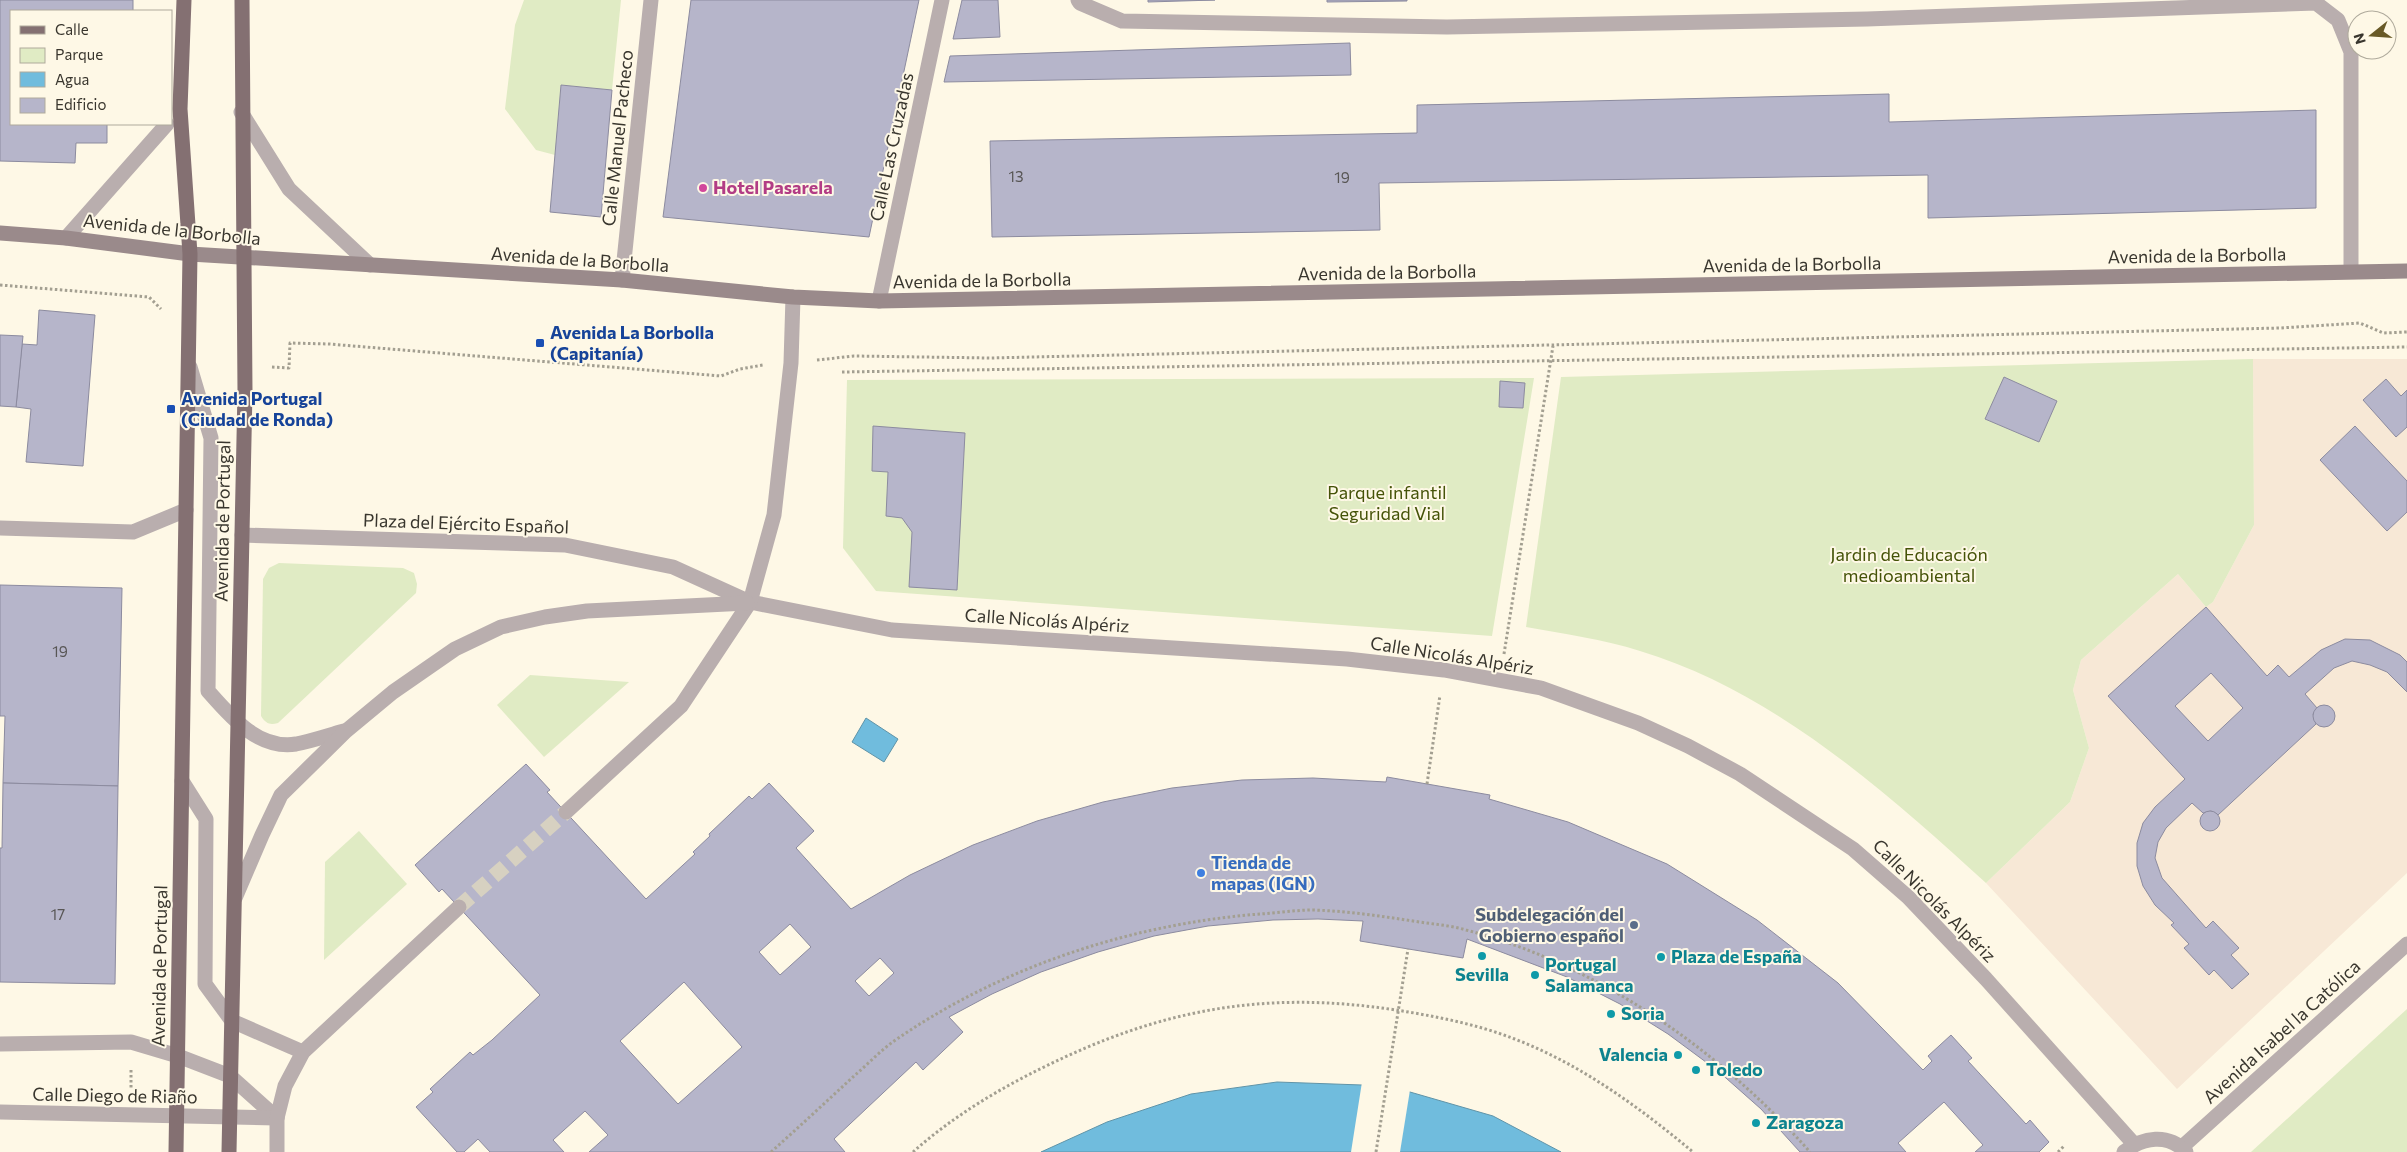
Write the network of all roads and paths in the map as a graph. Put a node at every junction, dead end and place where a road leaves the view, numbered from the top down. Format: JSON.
{"nodes":[{"id":1,"x":184,"y":0,"type":"edge"},
{"id":2,"x":242,"y":0,"type":"edge"},
{"id":3,"x":652,"y":0,"type":"edge"},
{"id":4,"x":942,"y":0,"type":"edge"},
{"id":5,"x":1078,"y":0,"type":"edge"},
{"id":6,"x":241,"y":112,"type":"junction"},
{"id":7,"x":176,"y":114,"type":"edge"},
{"id":8,"x":166,"y":125,"type":"edge"},
{"id":9,"x":0,"y":233,"type":"edge"},
{"id":10,"x":66,"y":238,"type":"junction"},
{"id":11,"x":190,"y":254,"type":"junction"},
{"id":12,"x":244,"y":258,"type":"junction"},
{"id":13,"x":370,"y":265,"type":"junction"},
{"id":14,"x":2407,"y":271,"type":"edge"},
{"id":15,"x":2351,"y":272,"type":"junction"},
{"id":16,"x":622,"y":280,"type":"junction"},
{"id":17,"x":0,"y":285,"type":"edge"},
{"id":18,"x":793,"y":297,"type":"junction"},
{"id":19,"x":879,"y":301,"type":"junction"},
{"id":20,"x":164,"y":314,"type":"dead end"},
{"id":21,"x":2407,"y":332,"type":"edge"},
{"id":22,"x":1553,"y":346,"type":"junction"},
{"id":23,"x":2407,"y":347,"type":"edge"},
{"id":24,"x":854,"y":356,"type":"dead end"},
{"id":25,"x":1551,"y":361,"type":"junction"},
{"id":26,"x":189,"y":364,"type":"junction"},
{"id":27,"x":763,"y":365,"type":"dead end"},
{"id":28,"x":274,"y":367,"type":"dead end"},
{"id":29,"x":842,"y":372,"type":"dead end"},
{"id":30,"x":186,"y":510,"type":"junction"},
{"id":31,"x":0,"y":528,"type":"edge"},
{"id":32,"x":242,"y":535,"type":"junction"},
{"id":33,"x":750,"y":602,"type":"junction"},
{"id":34,"x":1444,"y":670,"type":"junction"},
{"id":35,"x":1500,"y":679,"type":"junction"},
{"id":36,"x":239,"y":726,"type":"junction"},
{"id":37,"x":346,"y":731,"type":"junction"},
{"id":38,"x":182,"y":781,"type":"junction"},
{"id":39,"x":1427,"y":784,"type":"dead end"},
{"id":40,"x":566,"y":812,"type":"tunnel mouth"},
{"id":41,"x":235,"y":898,"type":"junction"},
{"id":42,"x":459,"y":907,"type":"tunnel mouth"},
{"id":43,"x":2407,"y":944,"type":"edge"},
{"id":44,"x":1408,"y":949,"type":"dead end"},
{"id":45,"x":1398,"y":1010,"type":"junction"},
{"id":46,"x":232,"y":1021,"type":"junction"},
{"id":47,"x":131,"y":1042,"type":"junction"},
{"id":48,"x":0,"y":1044,"type":"edge"},
{"id":49,"x":303,"y":1052,"type":"junction"},
{"id":50,"x":178,"y":1056,"type":"junction"},
{"id":51,"x":230,"y":1076,"type":"junction"},
{"id":52,"x":0,"y":1112,"type":"edge"},
{"id":53,"x":131,"y":1115,"type":"junction"},
{"id":54,"x":177,"y":1116,"type":"junction"},
{"id":55,"x":230,"y":1117,"type":"junction"},
{"id":56,"x":277,"y":1118,"type":"junction"},
{"id":57,"x":2064,"y":1146,"type":"dead end"},
{"id":58,"x":2129,"y":1148,"type":"edge"},
{"id":59,"x":2184,"y":1150,"type":"edge"},
{"id":60,"x":176,"y":1152,"type":"edge"},
{"id":61,"x":229,"y":1152,"type":"edge"},
{"id":62,"x":277,"y":1152,"type":"edge"},
{"id":63,"x":771,"y":1152,"type":"edge"},
{"id":64,"x":913,"y":1152,"type":"edge"},
{"id":65,"x":1376,"y":1152,"type":"edge"},
{"id":66,"x":1693,"y":1152,"type":"edge"},
{"id":67,"x":1810,"y":1152,"type":"edge"},
{"id":68,"x":2058,"y":1152,"type":"edge"}],
"edges":[{"from":1,"to":7,"type":"main road","name":"Avenida de Portugal"},
{"from":2,"to":6,"type":"main road","name":"Avenida de Portugal"},
{"from":3,"to":16,"type":"street","name":"Calle Manuel Pacheco"},
{"from":4,"to":19,"type":"street","name":"Calle Las Cruzadas"},
{"from":5,"to":15,"type":"street"},
{"from":6,"to":12,"type":"main road","name":"Avenida de Portugal"},
{"from":6,"to":13,"type":"street"},
{"from":7,"to":11,"type":"main road","name":"Avenida de Portugal"},
{"from":8,"to":10,"type":"street"},
{"from":9,"to":10,"type":"main road","name":"Avenida de la Borbolla"},
{"from":10,"to":11,"type":"main road","name":"Avenida de la Borbolla"},
{"from":11,"to":12,"type":"main road","name":"Avenida de la Borbolla"},
{"from":11,"to":26,"type":"main road","name":"Avenida de Portugal"},
{"from":12,"to":13,"type":"main road","name":"Avenida de la Borbolla"},
{"from":12,"to":32,"type":"main road","name":"Avenida de Portugal"},
{"from":13,"to":16,"type":"main road","name":"Avenida de la Borbolla"},
{"from":14,"to":15,"type":"main road","name":"Avenida de la Borbolla"},
{"from":15,"to":19,"type":"main road","name":"Avenida de la Borbolla"},
{"from":16,"to":18,"type":"main road","name":"Avenida de la Borbolla"},
{"from":17,"to":20,"type":"path"},
{"from":18,"to":19,"type":"main road","name":"Avenida de la Borbolla"},
{"from":18,"to":33,"type":"street"},
{"from":21,"to":22,"type":"path"},
{"from":22,"to":24,"type":"path"},
{"from":22,"to":25,"type":"path"},
{"from":23,"to":25,"type":"path"},
{"from":25,"to":29,"type":"path"},
{"from":25,"to":35,"type":"path"},
{"from":26,"to":30,"type":"main road","name":"Avenida de Portugal"},
{"from":26,"to":36,"type":"street","name":"Avenida de Portugal"},
{"from":27,"to":28,"type":"path"},
{"from":30,"to":31,"type":"street"},
{"from":30,"to":38,"type":"main road","name":"Avenida de Portugal"},
{"from":32,"to":33,"type":"street","name":"Plaza del Ejército Español"},
{"from":32,"to":36,"type":"main road","name":"Avenida de Portugal"},
{"from":33,"to":34,"type":"street","name":"Calle Nicolás Alpériz"},
{"from":33,"to":37,"type":"street"},
{"from":33,"to":40,"type":"street"},
{"from":34,"to":35,"type":"street","name":"Calle Nicolás Alpériz"},
{"from":34,"to":39,"type":"path"},
{"from":35,"to":58,"type":"street","name":"Calle Nicolás Alpériz"},
{"from":36,"to":37,"type":"street"},
{"from":36,"to":41,"type":"main road","name":"Avenida de Portugal"},
{"from":37,"to":41,"type":"street"},
{"from":38,"to":46,"type":"street"},
{"from":38,"to":50,"type":"main road","name":"Avenida de Portugal"},
{"from":41,"to":46,"type":"main road","name":"Avenida de Portugal"},
{"from":42,"to":49,"type":"street"},
{"from":43,"to":59,"type":"street","name":"Avenida Isabel la Católica"},
{"from":44,"to":45,"type":"path"},
{"from":45,"to":64,"type":"path"},
{"from":45,"to":65,"type":"path"},
{"from":45,"to":66,"type":"path"},
{"from":46,"to":49,"type":"street"},
{"from":46,"to":51,"type":"main road","name":"Avenida de Portugal"},
{"from":47,"to":48,"type":"street","name":"Calle Diego de Riaño"},
{"from":47,"to":50,"type":"street","name":"Calle Diego de Riaño"},
{"from":47,"to":53,"type":"path"},
{"from":49,"to":56,"type":"street"},
{"from":50,"to":51,"type":"street","name":"Calle Diego de Riaño"},
{"from":50,"to":54,"type":"main road","name":"Avenida de Portugal"},
{"from":51,"to":55,"type":"main road","name":"Avenida de Portugal"},
{"from":51,"to":56,"type":"street"},
{"from":52,"to":53,"type":"street","name":"Calle Diego de Riaño"},
{"from":53,"to":54,"type":"street","name":"Calle Diego de Riaño"},
{"from":54,"to":55,"type":"street","name":"Calle Diego de Riaño"},
{"from":54,"to":60,"type":"main road","name":"Avenida de Portugal"},
{"from":55,"to":56,"type":"street","name":"Calle Diego de Riaño"},
{"from":55,"to":61,"type":"main road","name":"Avenida de Portugal"},
{"from":56,"to":62,"type":"street"},
{"from":57,"to":68,"type":"path"},
{"from":58,"to":59,"type":"street"},
{"from":63,"to":67,"type":"path"}]}
